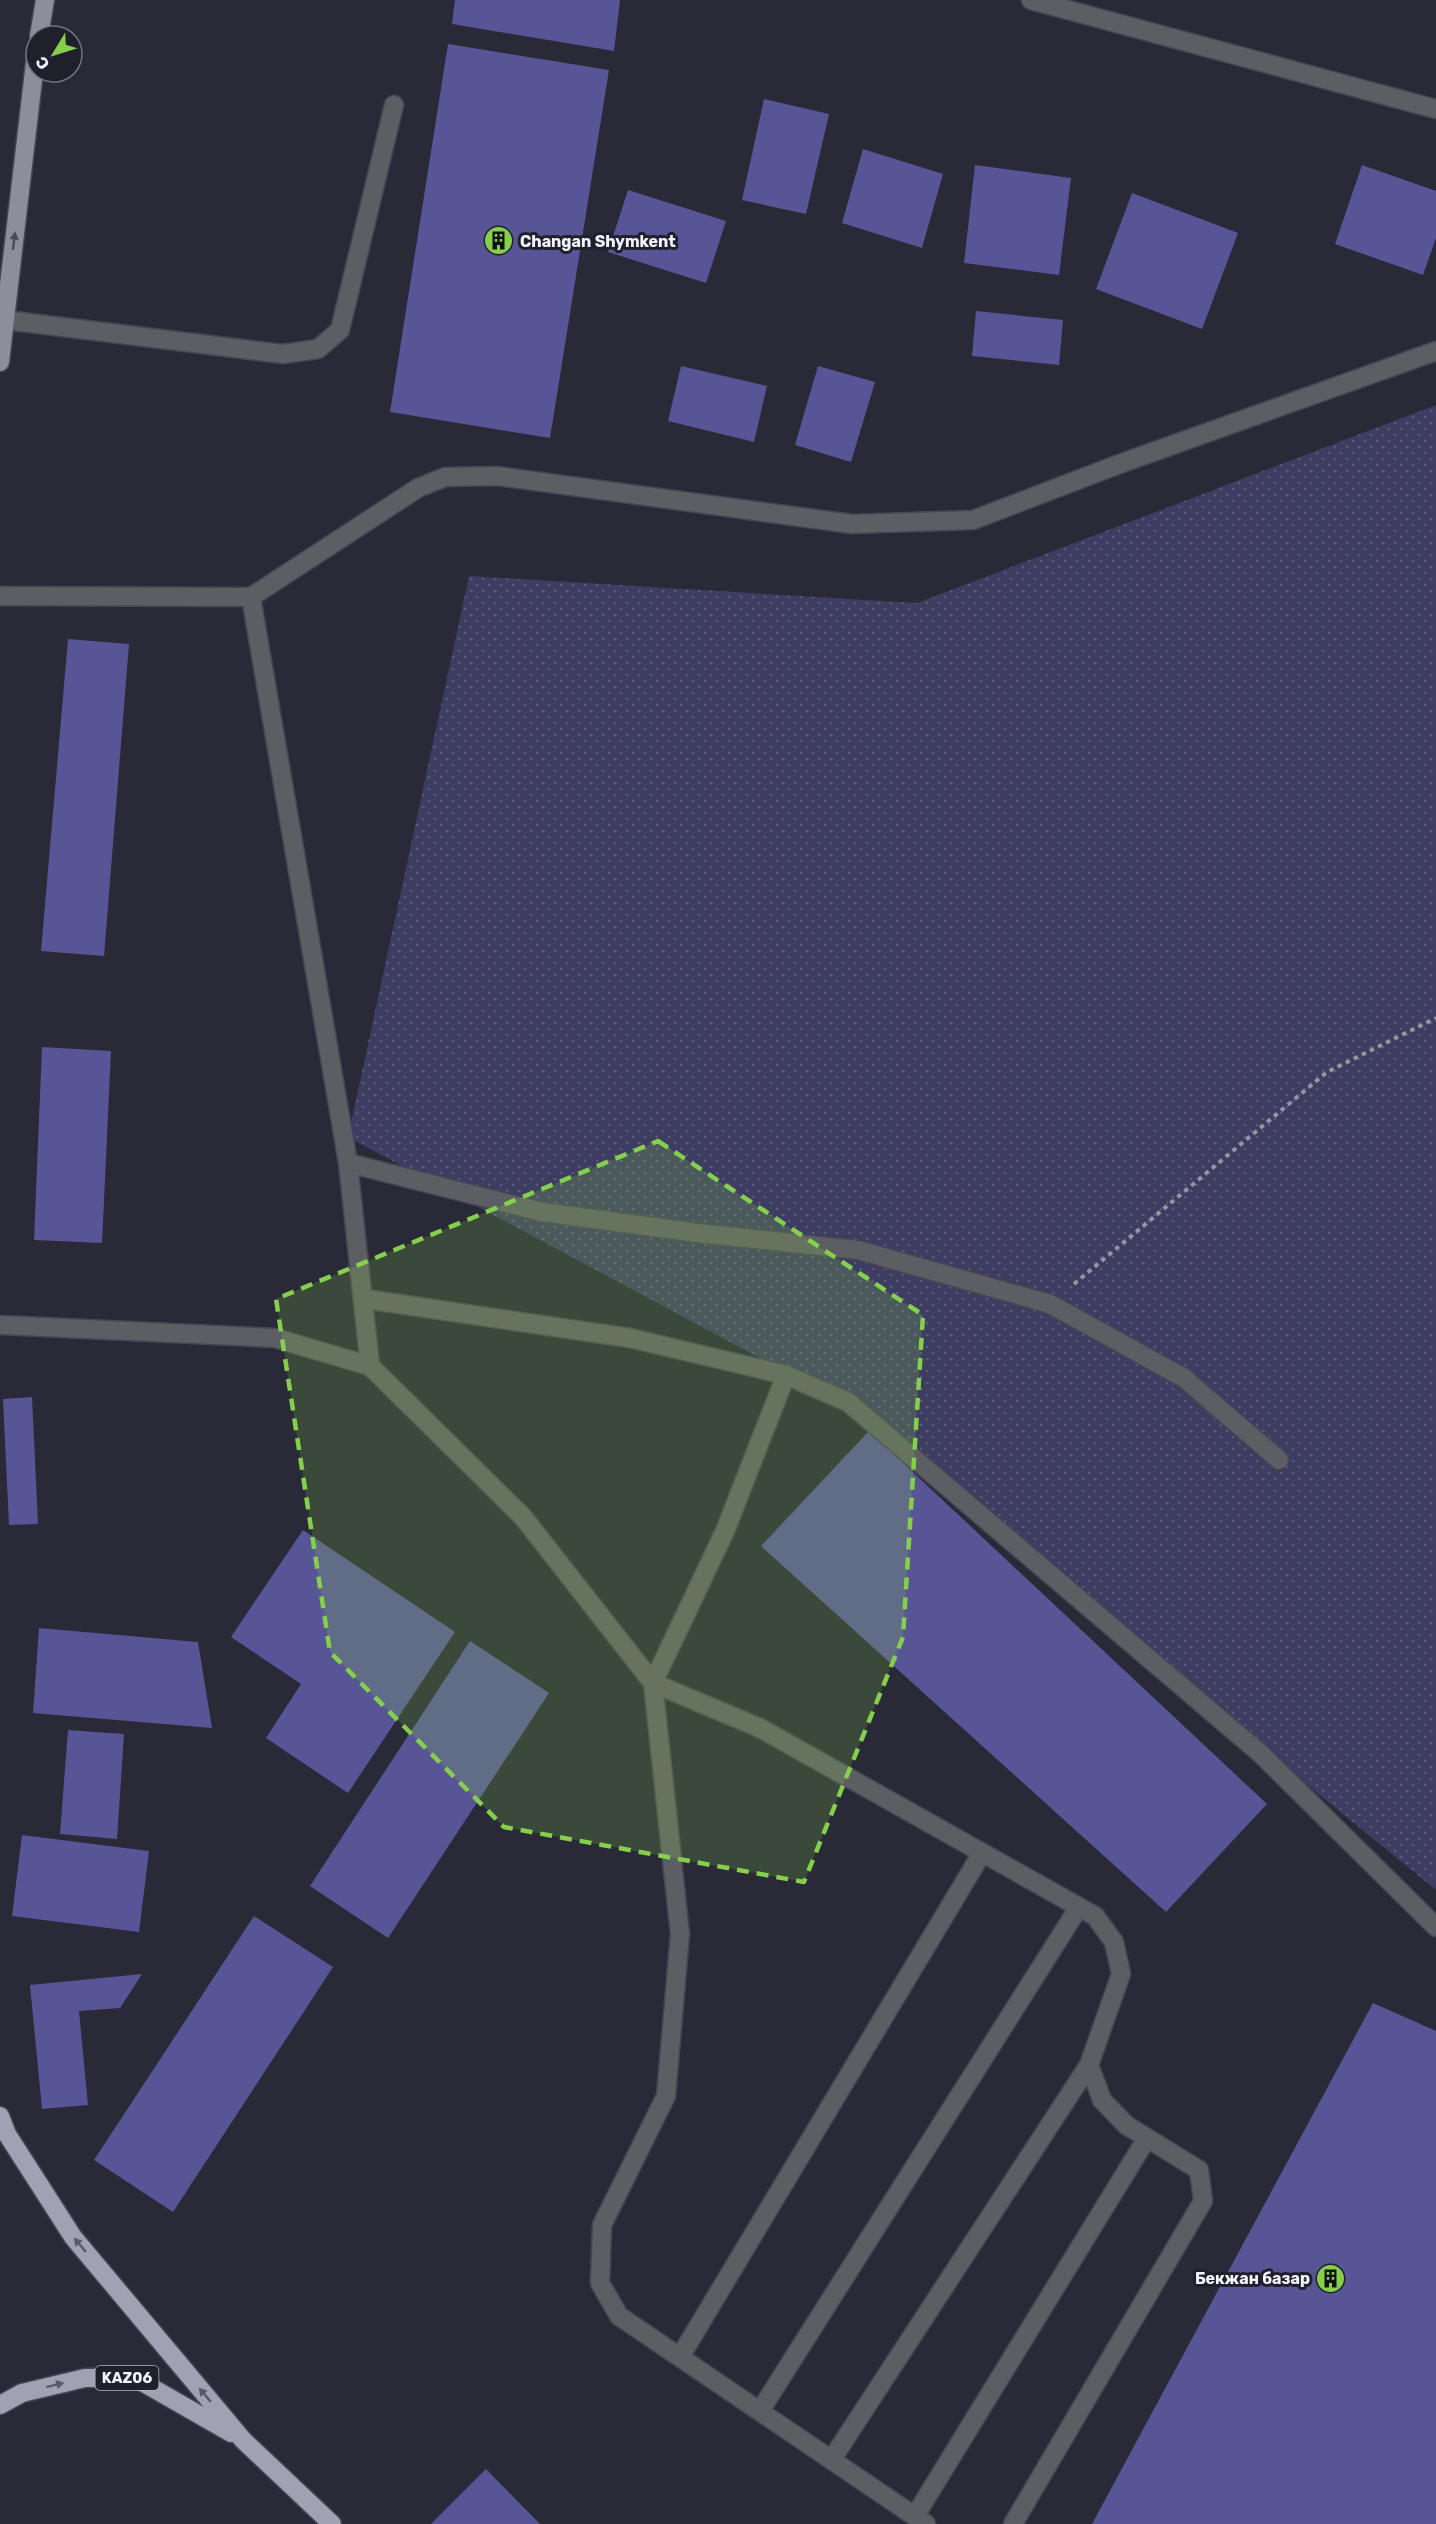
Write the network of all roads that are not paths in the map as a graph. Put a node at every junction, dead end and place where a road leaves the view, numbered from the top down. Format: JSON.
{"nodes":[{"id":1,"x":45,"y":0,"type":"edge"},
{"id":2,"x":1031,"y":0,"type":"edge"},
{"id":3,"x":41,"y":24,"type":"edge"},
{"id":4,"x":33,"y":84,"type":"edge"},
{"id":5,"x":393,"y":105,"type":"dead end"},
{"id":6,"x":1436,"y":109,"type":"edge"},
{"id":7,"x":5,"y":320,"type":"junction"},
{"id":8,"x":1436,"y":351,"type":"edge"},
{"id":9,"x":0,"y":362,"type":"edge"},
{"id":10,"x":0,"y":596,"type":"edge"},
{"id":11,"x":251,"y":597,"type":"junction"},
{"id":12,"x":348,"y":1163,"type":"junction"},
{"id":13,"x":365,"y":1299,"type":"junction"},
{"id":14,"x":0,"y":1325,"type":"edge"},
{"id":15,"x":370,"y":1366,"type":"junction"},
{"id":16,"x":786,"y":1375,"type":"junction"},
{"id":17,"x":1280,"y":1460,"type":"dead end"},
{"id":18,"x":653,"y":1683,"type":"junction"},
{"id":19,"x":982,"y":1853,"type":"junction"},
{"id":20,"x":1078,"y":1907,"type":"junction"},
{"id":21,"x":1436,"y":1927,"type":"edge"},
{"id":22,"x":1089,"y":2065,"type":"junction"},
{"id":23,"x":0,"y":2116,"type":"edge"},
{"id":24,"x":1147,"y":2138,"type":"junction"},
{"id":25,"x":680,"y":2357,"type":"junction"},
{"id":26,"x":0,"y":2405,"type":"edge"},
{"id":27,"x":760,"y":2411,"type":"junction"},
{"id":28,"x":243,"y":2440,"type":"junction"},
{"id":29,"x":832,"y":2459,"type":"junction"},
{"id":30,"x":920,"y":2520,"type":"edge"},
{"id":31,"x":332,"y":2524,"type":"edge"},
{"id":32,"x":1013,"y":2524,"type":"edge"}],
"edges":[{"from":1,"to":3,"type":"main road"},
{"from":2,"to":6,"type":"street"},
{"from":7,"to":4,"type":"main road","one_way":true},
{"from":5,"to":7,"type":"street"},
{"from":7,"to":9,"type":"main road"},
{"from":8,"to":11,"type":"street"},
{"from":10,"to":11,"type":"street"},
{"from":11,"to":12,"type":"street"},
{"from":12,"to":13,"type":"street"},
{"from":12,"to":17,"type":"street"},
{"from":13,"to":15,"type":"street"},
{"from":13,"to":16,"type":"street"},
{"from":14,"to":15,"type":"street"},
{"from":15,"to":18,"type":"street"},
{"from":16,"to":18,"type":"street"},
{"from":16,"to":21,"type":"street"},
{"from":18,"to":19,"type":"street"},
{"from":18,"to":25,"type":"street"},
{"from":19,"to":20,"type":"street"},
{"from":19,"to":25,"type":"street"},
{"from":20,"to":22,"type":"street"},
{"from":20,"to":27,"type":"street"},
{"from":22,"to":24,"type":"street"},
{"from":22,"to":29,"type":"street"},
{"from":28,"to":23,"type":"highway","one_way":true},
{"from":24,"to":30,"type":"street"},
{"from":24,"to":32,"type":"street"},
{"from":25,"to":27,"type":"street"},
{"from":26,"to":28,"type":"highway","number":"KАZ06","one_way":true},
{"from":27,"to":29,"type":"street"},
{"from":28,"to":31,"type":"highway","number":"KАZ06"},
{"from":29,"to":30,"type":"street"}]}
